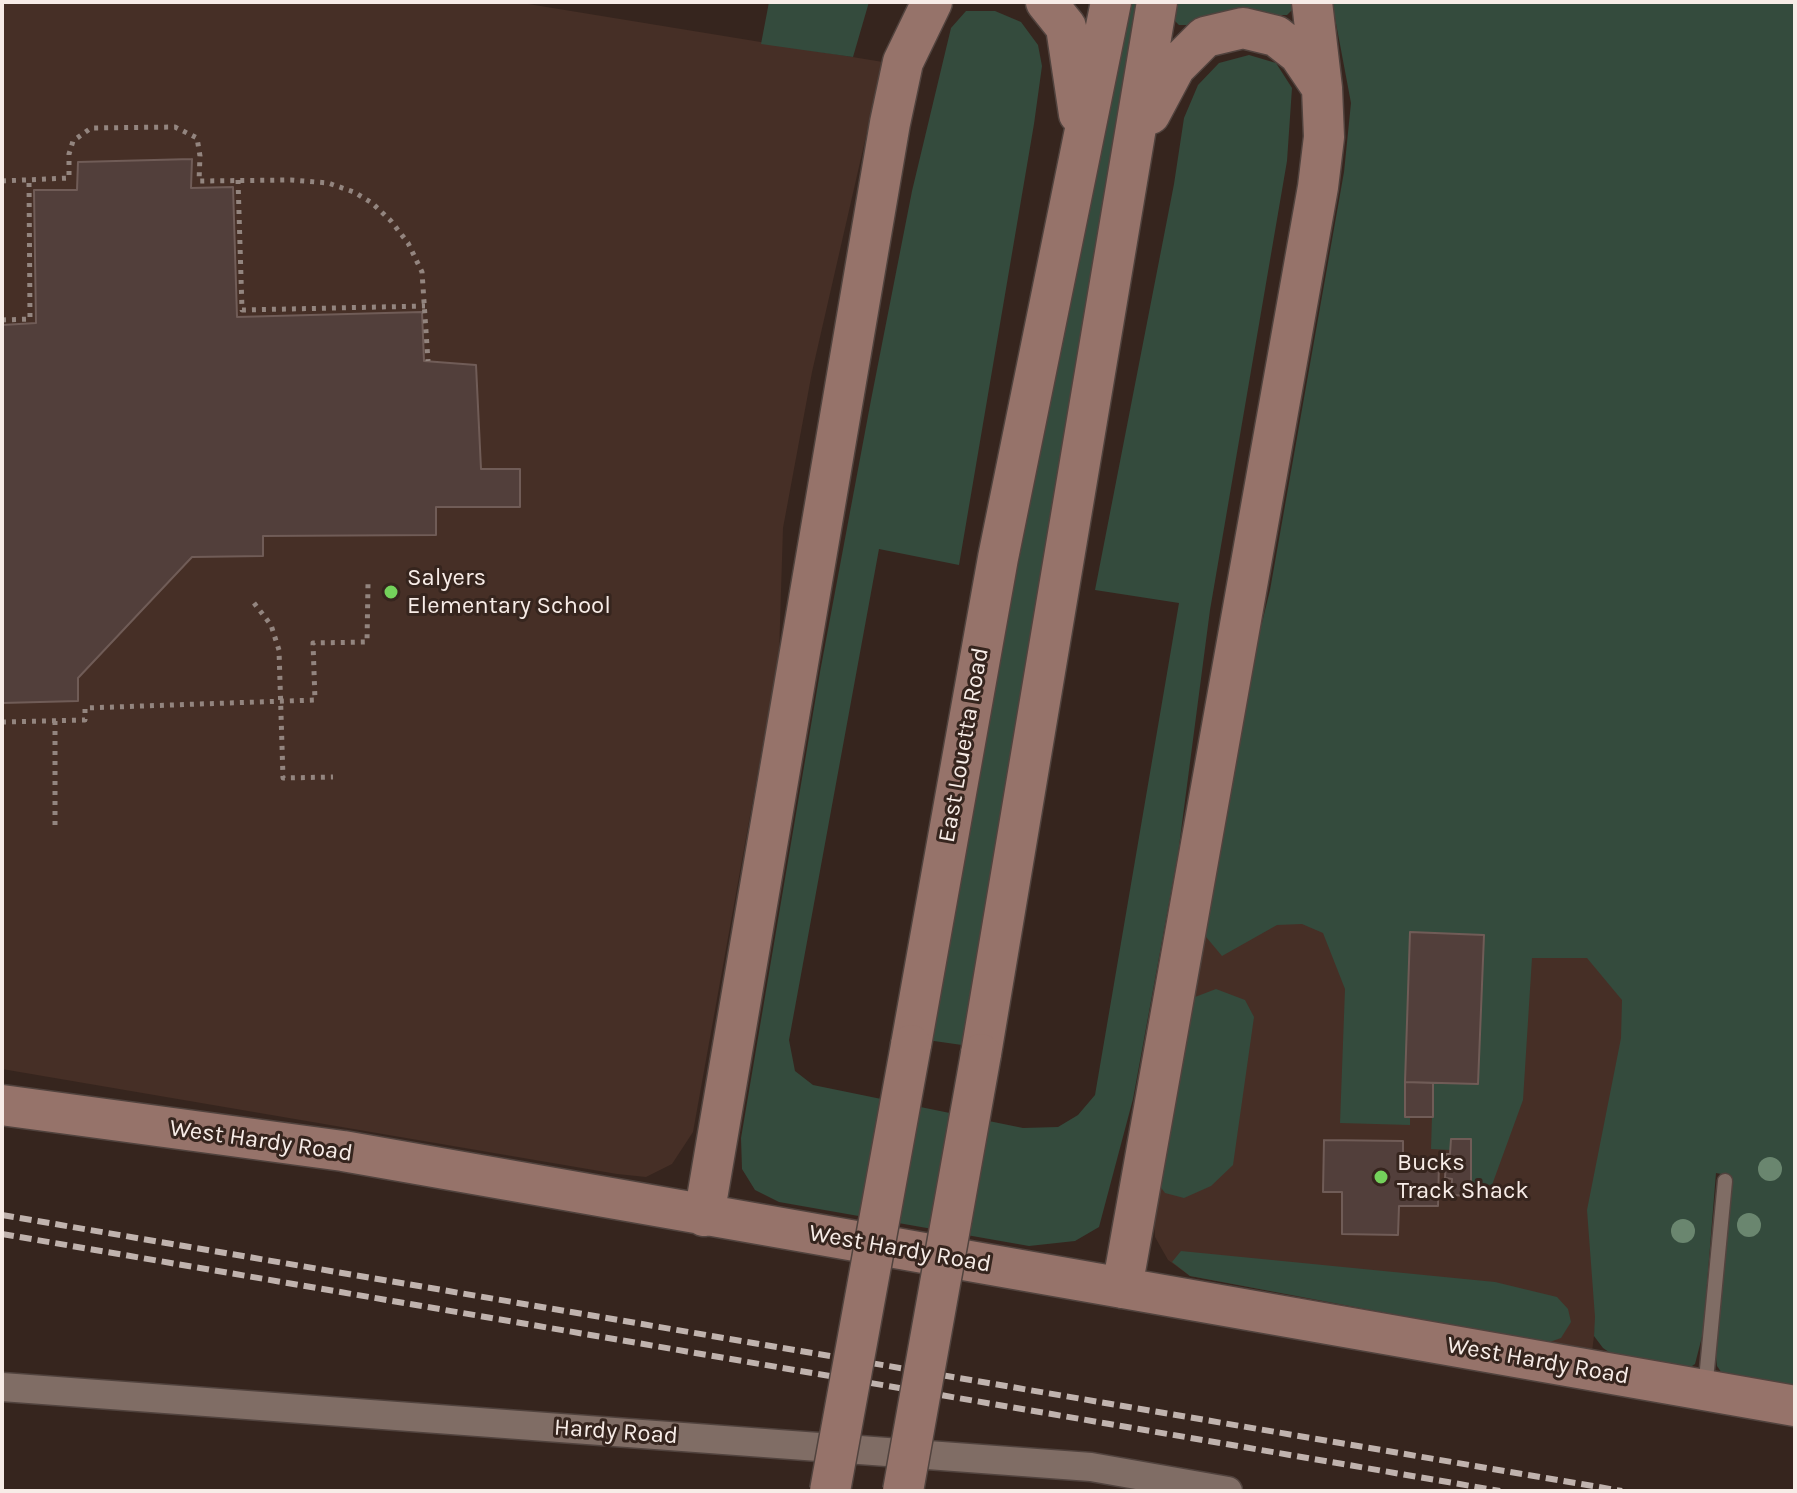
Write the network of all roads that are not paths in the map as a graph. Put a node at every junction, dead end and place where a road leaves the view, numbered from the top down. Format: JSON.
{"nodes":[{"id":1,"x":932,"y":2,"type":"edge"},
{"id":2,"x":1046,"y":2,"type":"edge"},
{"id":3,"x":1111,"y":2,"type":"edge"},
{"id":4,"x":1157,"y":2,"type":"edge"},
{"id":5,"x":1312,"y":2,"type":"edge"},
{"id":6,"x":1322,"y":88,"type":"junction"},
{"id":7,"x":1084,"y":143,"type":"junction"},
{"id":8,"x":1133,"y":146,"type":"junction"},
{"id":9,"x":2,"y":1105,"type":"edge"},
{"id":10,"x":1725,"y":1181,"type":"dead end"},
{"id":11,"x":704,"y":1216,"type":"junction"},
{"id":12,"x":1122,"y":1288,"type":"junction"},
{"id":13,"x":2,"y":1387,"type":"edge"},
{"id":14,"x":1705,"y":1390,"type":"junction"},
{"id":15,"x":1795,"y":1406,"type":"edge"},
{"id":16,"x":830,"y":1491,"type":"edge"},
{"id":17,"x":903,"y":1491,"type":"edge"},
{"id":18,"x":1228,"y":1491,"type":"edge"}],
"edges":[{"from":1,"to":11,"type":"main road"},
{"from":2,"to":7,"type":"main road"},
{"from":3,"to":7,"type":"main road","name":"East Louetta Road"},
{"from":4,"to":8,"type":"main road"},
{"from":5,"to":6,"type":"main road"},
{"from":6,"to":8,"type":"main road"},
{"from":6,"to":12,"type":"main road"},
{"from":7,"to":16,"type":"main road","name":"East Louetta Road","bridge":true},
{"from":8,"to":17,"type":"main road","bridge":true},
{"from":9,"to":11,"type":"main road","name":"West Hardy Road"},
{"from":10,"to":14,"type":"lane"},
{"from":11,"to":12,"type":"main road","name":"West Hardy Road"},
{"from":12,"to":14,"type":"main road","name":"West Hardy Road"},
{"from":13,"to":18,"type":"street","name":"Hardy Road"},
{"from":14,"to":15,"type":"main road","name":"West Hardy Road"}]}
